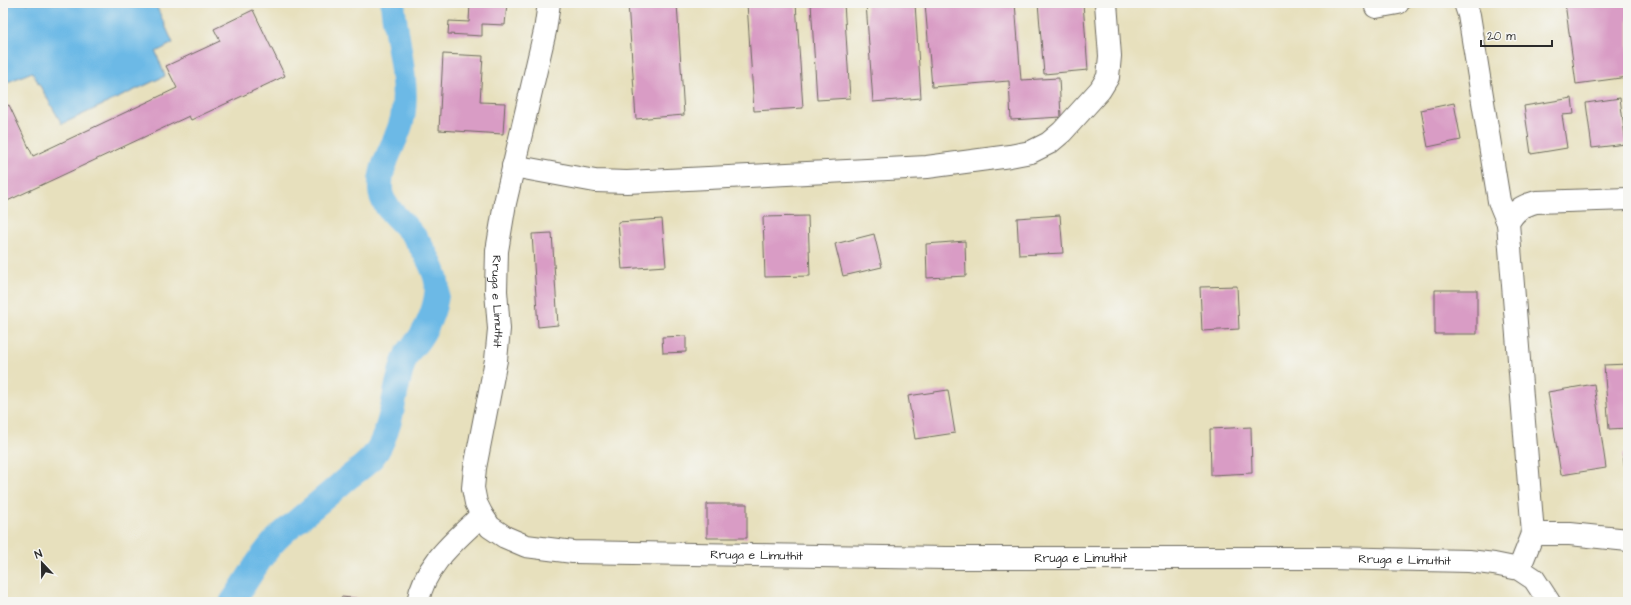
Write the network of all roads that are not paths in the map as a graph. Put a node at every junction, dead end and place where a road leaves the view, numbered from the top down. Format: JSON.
{"nodes":[{"id":1,"x":549,"y":3,"type":"edge"},
{"id":2,"x":1106,"y":3,"type":"edge"},
{"id":3,"x":1398,"y":3,"type":"edge"},
{"id":4,"x":1465,"y":3,"type":"edge"},
{"id":5,"x":1376,"y":7,"type":"dead end"},
{"id":6,"x":513,"y":166,"type":"junction"},
{"id":7,"x":1628,"y":199,"type":"edge"},
{"id":8,"x":1508,"y":223,"type":"junction"},
{"id":9,"x":482,"y":515,"type":"junction"},
{"id":10,"x":1533,"y":534,"type":"junction"},
{"id":11,"x":1628,"y":540,"type":"edge"},
{"id":12,"x":1519,"y":569,"type":"junction"},
{"id":13,"x":418,"y":602,"type":"edge"},
{"id":14,"x":1549,"y":602,"type":"edge"}],
"edges":[{"from":1,"to":6,"type":"street","name":"Rruga e Limuthit"},
{"from":2,"to":6,"type":"street"},
{"from":3,"to":5,"type":"street"},
{"from":4,"to":8,"type":"street"},
{"from":6,"to":9,"type":"street","name":"Rruga e Limuthit"},
{"from":7,"to":8,"type":"street"},
{"from":8,"to":10,"type":"street"},
{"from":9,"to":12,"type":"street","name":"Rruga e Limuthit"},
{"from":9,"to":13,"type":"street"},
{"from":10,"to":11,"type":"street"},
{"from":10,"to":12,"type":"street"},
{"from":12,"to":14,"type":"street","name":"Rruga e Limuthit"}]}
